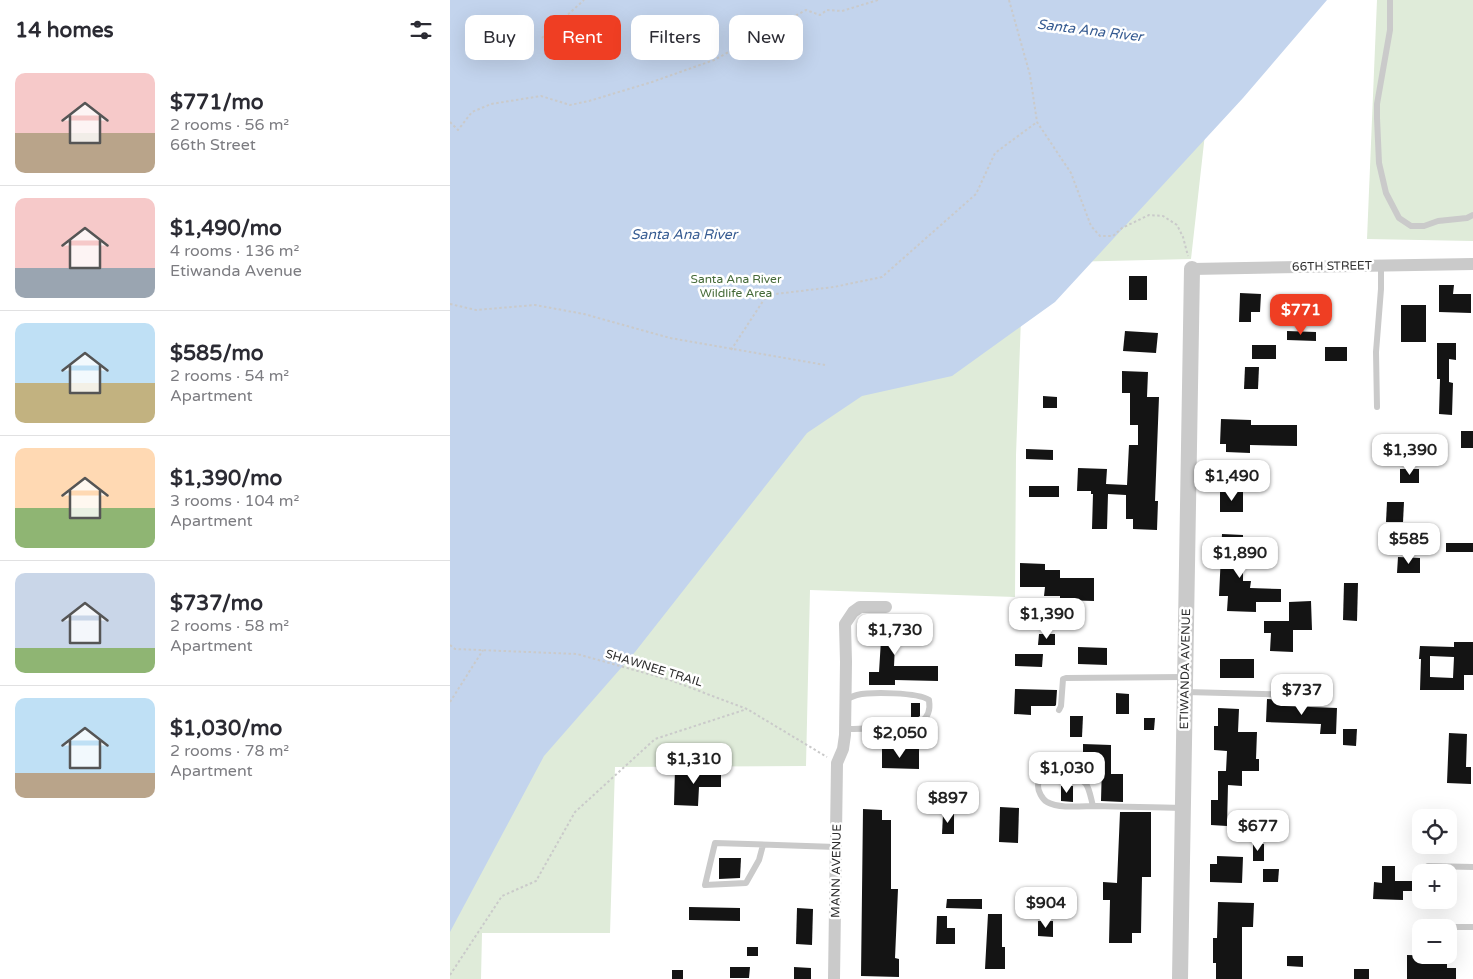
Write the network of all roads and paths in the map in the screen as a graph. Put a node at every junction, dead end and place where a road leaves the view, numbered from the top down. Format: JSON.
{"nodes":[{"id":1,"x":584,"y":0,"type":"edge"},
{"id":2,"x":878,"y":0,"type":"edge"},
{"id":3,"x":1009,"y":0,"type":"edge"},
{"id":4,"x":1390,"y":0,"type":"edge"},
{"id":5,"x":542,"y":38,"type":"dead end"},
{"id":6,"x":450,"y":122,"type":"edge"},
{"id":7,"x":1037,"y":122,"type":"junction"},
{"id":8,"x":1473,"y":215,"type":"edge"},
{"id":9,"x":1473,"y":264,"type":"edge"},
{"id":10,"x":1381,"y":266,"type":"junction"},
{"id":11,"x":1192,"y":269,"type":"junction"},
{"id":12,"x":450,"y":304,"type":"edge"},
{"id":13,"x":731,"y":350,"type":"junction"},
{"id":14,"x":825,"y":365,"type":"dead end"},
{"id":15,"x":1377,"y":407,"type":"dead end"},
{"id":16,"x":886,"y":607,"type":"dead end"},
{"id":17,"x":450,"y":645,"type":"edge"},
{"id":18,"x":483,"y":650,"type":"junction"},
{"id":19,"x":1185,"y":684,"type":"junction"},
{"id":20,"x":1296,"y":695,"type":"dead end"},
{"id":21,"x":845,"y":700,"type":"junction"},
{"id":22,"x":450,"y":702,"type":"edge"},
{"id":23,"x":747,"y":709,"type":"junction"},
{"id":24,"x":1059,"y":710,"type":"dead end"},
{"id":25,"x":845,"y":728,"type":"junction"},
{"id":26,"x":837,"y":763,"type":"junction"},
{"id":27,"x":1093,"y":806,"type":"junction"},
{"id":28,"x":1183,"y":808,"type":"junction"},
{"id":29,"x":763,"y":844,"type":"junction"},
{"id":30,"x":836,"y":846,"type":"junction"},
{"id":31,"x":1457,"y":867,"type":"edge"},
{"id":32,"x":1473,"y":867,"type":"edge"},
{"id":33,"x":1457,"y":927,"type":"edge"},
{"id":34,"x":1473,"y":927,"type":"edge"},
{"id":35,"x":450,"y":975,"type":"edge"},
{"id":36,"x":834,"y":979,"type":"edge"},
{"id":37,"x":1180,"y":979,"type":"edge"}],
"edges":[{"from":1,"to":5,"type":"path"},
{"from":2,"to":6,"type":"path"},
{"from":3,"to":7,"type":"path"},
{"from":4,"to":8,"type":"lane"},
{"from":7,"to":11,"type":"path"},
{"from":7,"to":13,"type":"path"},
{"from":9,"to":10,"type":"street","name":"66TH STREET"},
{"from":10,"to":11,"type":"street","name":"66TH STREET"},
{"from":10,"to":15,"type":"lane"},
{"from":11,"to":19,"type":"street","name":"ETIWANDA AVENUE"},
{"from":12,"to":13,"type":"path"},
{"from":13,"to":14,"type":"path"},
{"from":16,"to":21,"type":"street","name":"MANN AVENUE"},
{"from":17,"to":18,"type":"path","name":"SHAWNEE TRAIL"},
{"from":18,"to":22,"type":"path"},
{"from":18,"to":23,"type":"path","name":"SHAWNEE TRAIL"},
{"from":19,"to":20,"type":"lane"},
{"from":19,"to":24,"type":"lane"},
{"from":19,"to":28,"type":"street","name":"ETIWANDA AVENUE"},
{"from":21,"to":25,"type":"street","name":"MANN AVENUE"},
{"from":21,"to":25,"type":"lane"},
{"from":23,"to":26,"type":"path","name":"SHAWNEE TRAIL"},
{"from":23,"to":35,"type":"path"},
{"from":25,"to":26,"type":"street","name":"MANN AVENUE"},
{"from":26,"to":30,"type":"street","name":"MANN AVENUE"},
{"from":27,"to":27,"type":"lane"},
{"from":27,"to":28,"type":"lane"},
{"from":28,"to":37,"type":"street","name":"ETIWANDA AVENUE"},
{"from":29,"to":29,"type":"lane"},
{"from":29,"to":30,"type":"lane"},
{"from":30,"to":36,"type":"street","name":"MANN AVENUE"},
{"from":31,"to":32,"type":"lane"},
{"from":33,"to":34,"type":"lane"}]}
